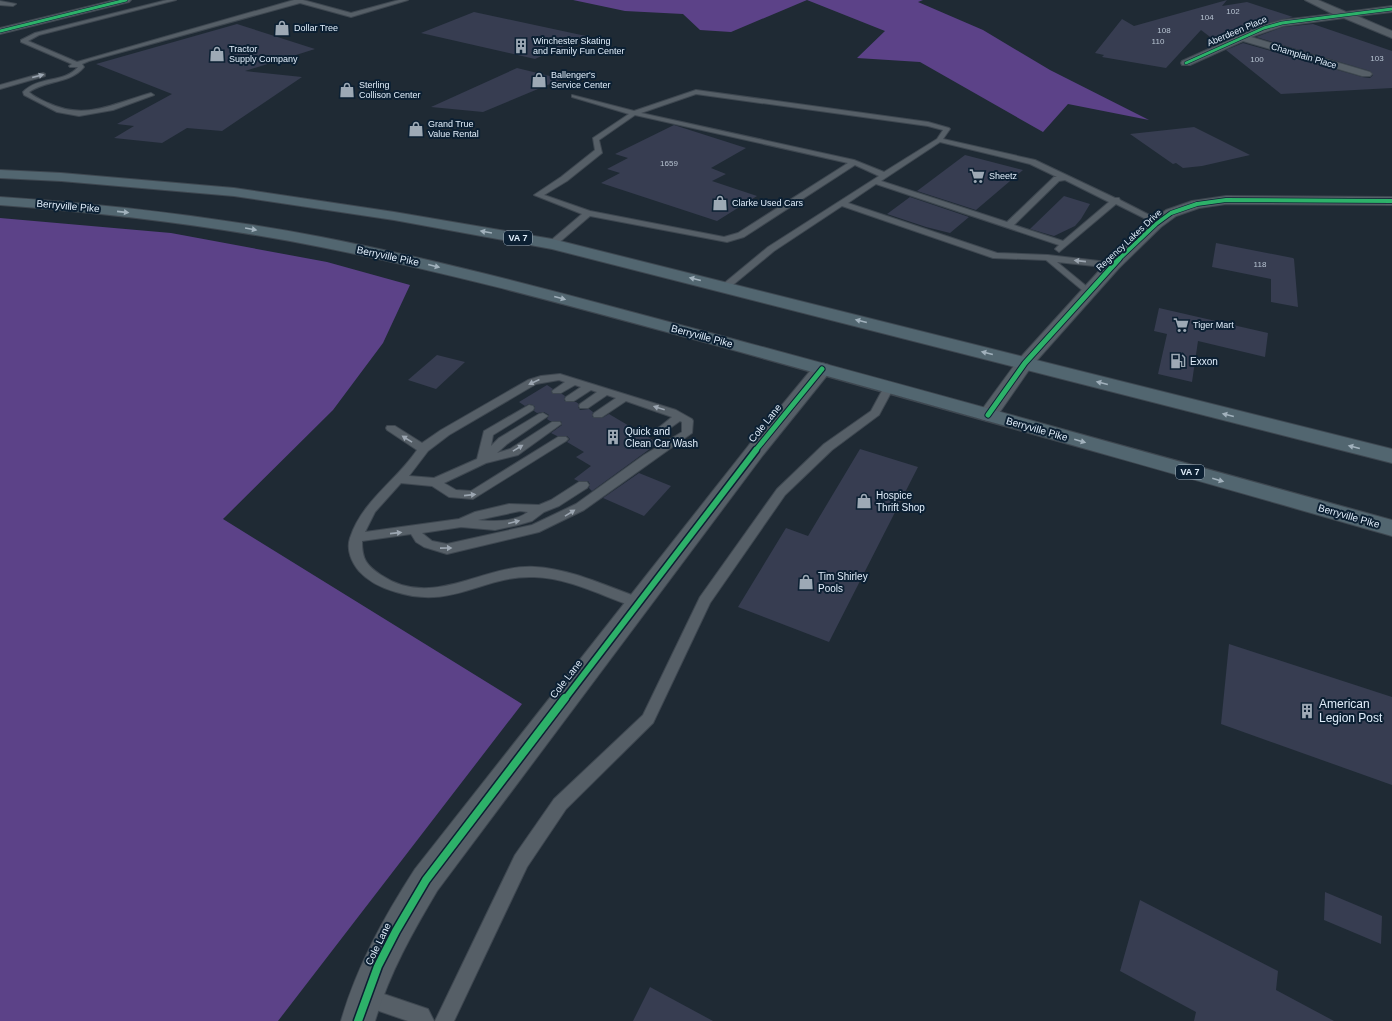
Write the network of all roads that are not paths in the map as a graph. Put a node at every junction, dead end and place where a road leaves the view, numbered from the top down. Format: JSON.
{"nodes":[{"id":1,"x":100,"y":0,"type":"edge"},
{"id":2,"x":126,"y":0,"type":"edge"},
{"id":3,"x":174,"y":0,"type":"edge"},
{"id":4,"x":405,"y":0,"type":"edge"},
{"id":5,"x":1310,"y":0,"type":"edge"},
{"id":6,"x":298,"y":1,"type":"edge"},
{"id":7,"x":273,"y":2,"type":"dead end"},
{"id":8,"x":0,"y":3,"type":"edge"},
{"id":9,"x":13,"y":4,"type":"dead end"},
{"id":10,"x":111,"y":4,"type":"junction"},
{"id":11,"x":285,"y":5,"type":"junction"},
{"id":12,"x":1392,"y":9,"type":"edge"},
{"id":13,"x":132,"y":11,"type":"junction"},
{"id":14,"x":1344,"y":15,"type":"junction"},
{"id":15,"x":0,"y":31,"type":"edge"},
{"id":16,"x":1392,"y":35,"type":"edge"},
{"id":17,"x":1242,"y":38,"type":"junction"},
{"id":18,"x":1186,"y":63,"type":"dead end"},
{"id":19,"x":77,"y":64,"type":"junction"},
{"id":20,"x":64,"y":69,"type":"dead end"},
{"id":21,"x":50,"y":73,"type":"dead end"},
{"id":22,"x":1366,"y":74,"type":"dead end"},
{"id":23,"x":0,"y":86,"type":"edge"},
{"id":24,"x":151,"y":95,"type":"dead end"},
{"id":25,"x":574,"y":96,"type":"dead end"},
{"id":26,"x":634,"y":113,"type":"junction"},
{"id":27,"x":938,"y":140,"type":"junction"},
{"id":28,"x":854,"y":162,"type":"junction"},
{"id":29,"x":0,"y":174,"type":"edge"},
{"id":30,"x":884,"y":175,"type":"junction"},
{"id":31,"x":1067,"y":178,"type":"junction"},
{"id":32,"x":875,"y":181,"type":"junction"},
{"id":33,"x":1116,"y":200,"type":"junction"},
{"id":34,"x":0,"y":201,"type":"edge"},
{"id":35,"x":1392,"y":201,"type":"edge"},
{"id":36,"x":841,"y":203,"type":"junction"},
{"id":37,"x":588,"y":213,"type":"junction"},
{"id":38,"x":1159,"y":222,"type":"junction"},
{"id":39,"x":1008,"y":226,"type":"junction"},
{"id":40,"x":552,"y":244,"type":"junction"},
{"id":41,"x":1064,"y":244,"type":"junction"},
{"id":42,"x":1048,"y":258,"type":"junction"},
{"id":43,"x":1113,"y":265,"type":"junction"},
{"id":44,"x":725,"y":286,"type":"junction"},
{"id":45,"x":1088,"y":292,"type":"junction"},
{"id":46,"x":1025,"y":363,"type":"junction"},
{"id":47,"x":822,"y":368,"type":"junction"},
{"id":48,"x":574,"y":381,"type":"junction"},
{"id":49,"x":590,"y":386,"type":"junction"},
{"id":50,"x":889,"y":387,"type":"junction"},
{"id":51,"x":557,"y":391,"type":"dead end"},
{"id":52,"x":606,"y":391,"type":"junction"},
{"id":53,"x":625,"y":397,"type":"junction"},
{"id":54,"x":570,"y":399,"type":"dead end"},
{"id":55,"x":584,"y":406,"type":"dead end"},
{"id":56,"x":529,"y":408,"type":"dead end"},
{"id":57,"x":598,"y":415,"type":"dead end"},
{"id":58,"x":988,"y":415,"type":"junction"},
{"id":59,"x":542,"y":416,"type":"dead end"},
{"id":60,"x":680,"y":416,"type":"junction"},
{"id":61,"x":556,"y":424,"type":"dead end"},
{"id":62,"x":391,"y":428,"type":"dead end"},
{"id":63,"x":662,"y":429,"type":"dead end"},
{"id":64,"x":562,"y":439,"type":"dead end"},
{"id":65,"x":423,"y":449,"type":"junction"},
{"id":66,"x":1392,"y":456,"type":"edge"},
{"id":67,"x":482,"y":461,"type":"junction"},
{"id":68,"x":398,"y":479,"type":"junction"},
{"id":69,"x":434,"y":482,"type":"junction"},
{"id":70,"x":583,"y":485,"type":"dead end"},
{"id":71,"x":1392,"y":528,"type":"edge"},
{"id":72,"x":415,"y":531,"type":"junction"},
{"id":73,"x":357,"y":537,"type":"junction"},
{"id":74,"x":638,"y":603,"type":"junction"},
{"id":75,"x":364,"y":996,"type":"junction"},
{"id":76,"x":358,"y":1021,"type":"edge"},
{"id":77,"x":425,"y":1021,"type":"edge"},
{"id":78,"x":444,"y":1021,"type":"edge"}],
"edges":[{"from":1,"to":10,"type":"street"},
{"from":2,"to":10,"type":"street"},
{"from":3,"to":13,"type":"lane"},
{"from":4,"to":6,"type":"lane"},
{"from":5,"to":14,"type":"street"},
{"from":6,"to":11,"type":"lane"},
{"from":7,"to":11,"type":"lane"},
{"from":8,"to":9,"type":"lane"},
{"from":10,"to":13,"type":"lane"},
{"from":10,"to":15,"type":"street"},
{"from":11,"to":19,"type":"lane"},
{"from":12,"to":14,"type":"street","name":"Aberdeen Place"},
{"from":13,"to":19,"type":"lane"},
{"from":14,"to":16,"type":"street"},
{"from":14,"to":17,"type":"street","name":"Aberdeen Place"},
{"from":17,"to":18,"type":"street","name":"Aberdeen Place"},
{"from":17,"to":22,"type":"street","name":"Champlain Place"},
{"from":19,"to":20,"type":"lane"},
{"from":19,"to":24,"type":"lane"},
{"from":23,"to":21,"type":"lane","one_way":true},
{"from":25,"to":26,"type":"lane"},
{"from":26,"to":27,"type":"lane"},
{"from":26,"to":28,"type":"lane"},
{"from":26,"to":37,"type":"lane"},
{"from":27,"to":30,"type":"lane"},
{"from":27,"to":31,"type":"lane"},
{"from":28,"to":30,"type":"lane"},
{"from":28,"to":37,"type":"lane"},
{"from":40,"to":29,"type":"highway","number":"VA 7","one_way":true},
{"from":30,"to":32,"type":"lane"},
{"from":31,"to":33,"type":"lane"},
{"from":31,"to":39,"type":"lane"},
{"from":32,"to":36,"type":"lane"},
{"from":32,"to":39,"type":"lane"},
{"from":33,"to":38,"type":"lane"},
{"from":33,"to":41,"type":"lane"},
{"from":34,"to":47,"type":"highway","name":"Berryville Pike","number":"VA 7","one_way":true},
{"from":35,"to":38,"type":"street","name":"Regency Lakes Drive"},
{"from":36,"to":42,"type":"lane"},
{"from":36,"to":44,"type":"lane"},
{"from":37,"to":40,"type":"lane"},
{"from":38,"to":43,"type":"street","name":"Regency Lakes Drive"},
{"from":39,"to":41,"type":"lane"},
{"from":44,"to":40,"type":"highway","number":"VA 7","one_way":true},
{"from":41,"to":42,"type":"lane"},
{"from":43,"to":42,"type":"lane","one_way":true},
{"from":42,"to":45,"type":"lane"},
{"from":43,"to":45,"type":"street","name":"Regency Lakes Drive"},
{"from":46,"to":44,"type":"highway","number":"VA 7","one_way":true},
{"from":45,"to":46,"type":"street","name":"Regency Lakes Drive"},
{"from":46,"to":58,"type":"street","name":"Regency Lakes Drive"},
{"from":66,"to":46,"type":"highway","number":"VA 7","one_way":true},
{"from":47,"to":50,"type":"highway","name":"Berryville Pike","number":"VA 7"},
{"from":47,"to":74,"type":"street","name":"Cole Lane"},
{"from":48,"to":49,"type":"lane"},
{"from":48,"to":51,"type":"lane"},
{"from":48,"to":65,"type":"lane","one_way":true},
{"from":49,"to":52,"type":"lane"},
{"from":49,"to":54,"type":"lane"},
{"from":50,"to":58,"type":"highway","name":"Berryville Pike","number":"VA 7"},
{"from":50,"to":78,"type":"lane"},
{"from":52,"to":53,"type":"lane"},
{"from":52,"to":55,"type":"lane"},
{"from":53,"to":57,"type":"lane"},
{"from":60,"to":53,"type":"lane","one_way":true},
{"from":56,"to":67,"type":"lane"},
{"from":58,"to":71,"type":"highway","name":"Berryville Pike","number":"VA 7","one_way":true},
{"from":59,"to":67,"type":"lane"},
{"from":60,"to":63,"type":"lane"},
{"from":72,"to":60,"type":"lane","one_way":true},
{"from":67,"to":61,"type":"lane","one_way":true},
{"from":65,"to":62,"type":"lane","one_way":true},
{"from":69,"to":64,"type":"lane","one_way":true},
{"from":65,"to":68,"type":"lane"},
{"from":67,"to":69,"type":"lane"},
{"from":68,"to":69,"type":"lane"},
{"from":68,"to":73,"type":"lane"},
{"from":72,"to":70,"type":"lane","one_way":true},
{"from":73,"to":72,"type":"lane","one_way":true},
{"from":73,"to":74,"type":"lane"},
{"from":74,"to":75,"type":"street","name":"Cole Lane"},
{"from":75,"to":76,"type":"street","name":"Cole Lane"},
{"from":75,"to":77,"type":"lane"}]}
